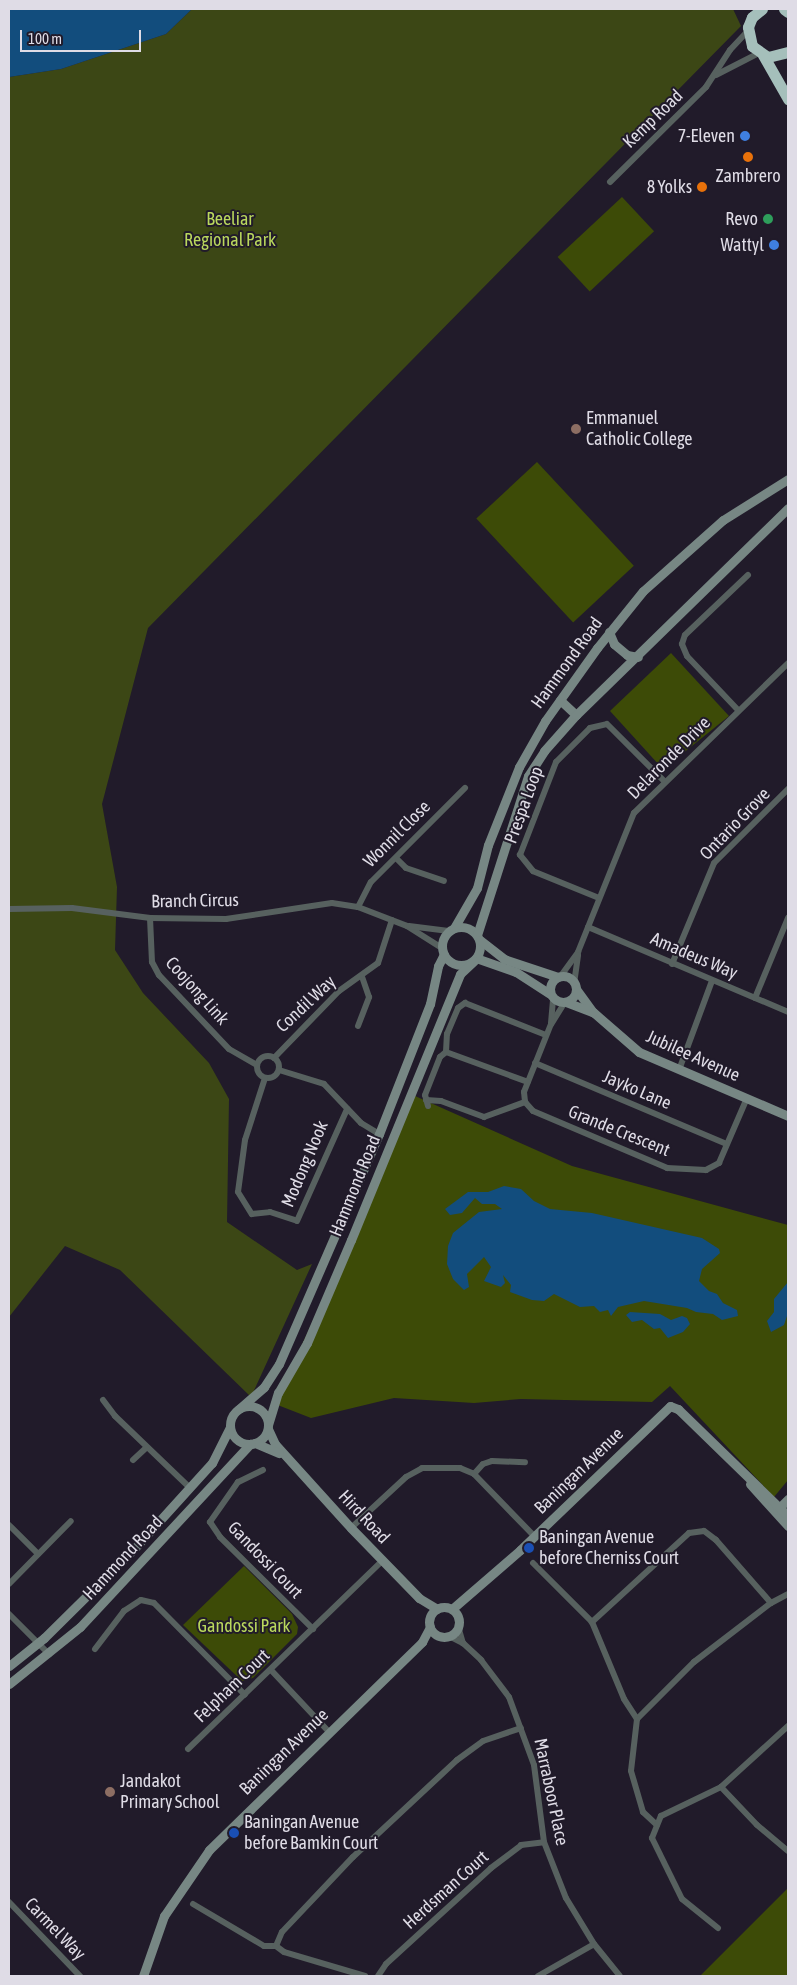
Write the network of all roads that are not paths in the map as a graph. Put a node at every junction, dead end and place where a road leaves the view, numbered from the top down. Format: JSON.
{"nodes":[{"id":1,"x":762,"y":9,"type":"edge"},
{"id":2,"x":751,"y":13,"type":"edge"},
{"id":3,"x":747,"y":32,"type":"junction"},
{"id":4,"x":788,"y":52,"type":"edge"},
{"id":5,"x":761,"y":54,"type":"junction"},
{"id":6,"x":715,"y":75,"type":"junction"},
{"id":7,"x":788,"y":99,"type":"edge"},
{"id":8,"x":610,"y":182,"type":"dead end"},
{"id":9,"x":788,"y":479,"type":"edge"},
{"id":10,"x":788,"y":508,"type":"edge"},
{"id":11,"x":748,"y":575,"type":"dead end"},
{"id":12,"x":609,"y":632,"type":"junction"},
{"id":13,"x":638,"y":658,"type":"junction"},
{"id":14,"x":788,"y":663,"type":"edge"},
{"id":15,"x":560,"y":700,"type":"junction"},
{"id":16,"x":738,"y":710,"type":"junction"},
{"id":17,"x":576,"y":715,"type":"junction"},
{"id":18,"x":665,"y":782,"type":"junction"},
{"id":19,"x":465,"y":788,"type":"dead end"},
{"id":20,"x":788,"y":790,"type":"edge"},
{"id":21,"x":396,"y":858,"type":"junction"},
{"id":22,"x":444,"y":881,"type":"dead end"},
{"id":23,"x":599,"y":898,"type":"junction"},
{"id":24,"x":358,"y":907,"type":"junction"},
{"id":25,"x":9,"y":909,"type":"edge"},
{"id":26,"x":150,"y":918,"type":"junction"},
{"id":27,"x":788,"y":918,"type":"edge"},
{"id":28,"x":392,"y":920,"type":"junction"},
{"id":29,"x":407,"y":926,"type":"junction"},
{"id":30,"x":588,"y":928,"type":"junction"},
{"id":31,"x":451,"y":929,"type":"junction"},
{"id":32,"x":478,"y":937,"type":"junction"},
{"id":33,"x":443,"y":951,"type":"junction"},
{"id":34,"x":578,"y":952,"type":"junction"},
{"id":35,"x":475,"y":959,"type":"junction"},
{"id":36,"x":672,"y":964,"type":"junction"},
{"id":37,"x":362,"y":976,"type":"junction"},
{"id":38,"x":559,"y":977,"type":"junction"},
{"id":39,"x":712,"y":981,"type":"junction"},
{"id":40,"x":575,"y":986,"type":"junction"},
{"id":41,"x":552,"y":996,"type":"junction"},
{"id":42,"x":755,"y":998,"type":"junction"},
{"id":43,"x":565,"y":1002,"type":"junction"},
{"id":44,"x":593,"y":1012,"type":"junction"},
{"id":45,"x":788,"y":1012,"type":"edge"},
{"id":46,"x":551,"y":1024,"type":"junction"},
{"id":47,"x":358,"y":1026,"type":"dead end"},
{"id":48,"x":546,"y":1035,"type":"junction"},
{"id":49,"x":446,"y":1052,"type":"junction"},
{"id":50,"x":274,"y":1058,"type":"junction"},
{"id":51,"x":535,"y":1063,"type":"junction"},
{"id":52,"x":257,"y":1065,"type":"junction"},
{"id":53,"x":279,"y":1070,"type":"junction"},
{"id":54,"x":679,"y":1070,"type":"junction"},
{"id":55,"x":265,"y":1078,"type":"junction"},
{"id":56,"x":528,"y":1082,"type":"junction"},
{"id":57,"x":747,"y":1098,"type":"junction"},
{"id":58,"x":525,"y":1102,"type":"junction"},
{"id":59,"x":347,"y":1109,"type":"junction"},
{"id":60,"x":788,"y":1116,"type":"edge"},
{"id":61,"x":379,"y":1134,"type":"junction"},
{"id":62,"x":727,"y":1144,"type":"junction"},
{"id":63,"x":104,"y":1400,"type":"dead end"},
{"id":64,"x":240,"y":1408,"type":"junction"},
{"id":65,"x":230,"y":1427,"type":"junction"},
{"id":66,"x":268,"y":1427,"type":"junction"},
{"id":67,"x":252,"y":1443,"type":"junction"},
{"id":68,"x":146,"y":1448,"type":"junction"},
{"id":69,"x":286,"y":1457,"type":"junction"},
{"id":70,"x":133,"y":1460,"type":"dead end"},
{"id":71,"x":525,"y":1462,"type":"dead end"},
{"id":72,"x":263,"y":1470,"type":"dead end"},
{"id":73,"x":474,"y":1474,"type":"junction"},
{"id":74,"x":190,"y":1488,"type":"junction"},
{"id":75,"x":788,"y":1499,"type":"edge"},
{"id":76,"x":783,"y":1513,"type":"edge"},
{"id":77,"x":71,"y":1521,"type":"dead end"},
{"id":78,"x":9,"y":1525,"type":"edge"},
{"id":79,"x":788,"y":1526,"type":"edge"},
{"id":80,"x":351,"y":1528,"type":"junction"},
{"id":81,"x":534,"y":1537,"type":"junction"},
{"id":82,"x":38,"y":1554,"type":"junction"},
{"id":83,"x":382,"y":1561,"type":"junction"},
{"id":84,"x":533,"y":1563,"type":"dead end"},
{"id":85,"x":9,"y":1584,"type":"edge"},
{"id":86,"x":788,"y":1594,"type":"edge"},
{"id":87,"x":419,"y":1598,"type":"junction"},
{"id":88,"x":771,"y":1603,"type":"junction"},
{"id":89,"x":437,"y":1609,"type":"junction"},
{"id":90,"x":455,"y":1613,"type":"junction"},
{"id":91,"x":9,"y":1614,"type":"edge"},
{"id":92,"x":430,"y":1616,"type":"junction"},
{"id":93,"x":592,"y":1622,"type":"junction"},
{"id":94,"x":458,"y":1626,"type":"junction"},
{"id":95,"x":430,"y":1627,"type":"junction"},
{"id":96,"x":313,"y":1629,"type":"junction"},
{"id":97,"x":439,"y":1636,"type":"junction"},
{"id":98,"x":449,"y":1636,"type":"junction"},
{"id":99,"x":422,"y":1642,"type":"junction"},
{"id":100,"x":38,"y":1643,"type":"junction"},
{"id":101,"x":463,"y":1643,"type":"junction"},
{"id":102,"x":95,"y":1650,"type":"dead end"},
{"id":103,"x":49,"y":1654,"type":"junction"},
{"id":104,"x":9,"y":1666,"type":"edge"},
{"id":105,"x":271,"y":1670,"type":"junction"},
{"id":106,"x":9,"y":1684,"type":"edge"},
{"id":107,"x":245,"y":1695,"type":"junction"},
{"id":108,"x":637,"y":1719,"type":"junction"},
{"id":109,"x":788,"y":1726,"type":"edge"},
{"id":110,"x":521,"y":1728,"type":"junction"},
{"id":111,"x":329,"y":1732,"type":"junction"},
{"id":112,"x":188,"y":1749,"type":"dead end"},
{"id":113,"x":721,"y":1787,"type":"junction"},
{"id":114,"x":657,"y":1826,"type":"junction"},
{"id":115,"x":544,"y":1842,"type":"junction"},
{"id":116,"x":788,"y":1851,"type":"edge"},
{"id":117,"x":9,"y":1902,"type":"edge"},
{"id":118,"x":193,"y":1904,"type":"dead end"},
{"id":119,"x":718,"y":1928,"type":"dead end"},
{"id":120,"x":594,"y":1944,"type":"junction"},
{"id":121,"x":276,"y":1946,"type":"junction"},
{"id":122,"x":80,"y":1976,"type":"edge"},
{"id":123,"x":143,"y":1976,"type":"edge"},
{"id":124,"x":366,"y":1976,"type":"edge"},
{"id":125,"x":377,"y":1976,"type":"edge"},
{"id":126,"x":538,"y":1976,"type":"edge"},
{"id":127,"x":620,"y":1976,"type":"edge"}],
"edges":[{"from":1,"to":2,"type":"highway"},
{"from":2,"to":3,"type":"highway"},
{"from":3,"to":5,"type":"highway"},
{"from":3,"to":6,"type":"street","name":"Kemp Road"},
{"from":4,"to":5,"type":"highway"},
{"from":5,"to":6,"type":"street","name":"Kemp Road"},
{"from":5,"to":7,"type":"highway"},
{"from":6,"to":8,"type":"street","name":"Kemp Road"},
{"from":9,"to":12,"type":"main road","name":"Hammond Road"},
{"from":10,"to":13,"type":"main road","name":"Hammond Road"},
{"from":11,"to":16,"type":"street"},
{"from":12,"to":13,"type":"main road"},
{"from":12,"to":15,"type":"main road","name":"Hammond Road"},
{"from":13,"to":17,"type":"main road","name":"Hammond Road"},
{"from":14,"to":16,"type":"street","name":"Delaronde Drive"},
{"from":15,"to":17,"type":"main road"},
{"from":15,"to":31,"type":"main road","name":"Hammond Road"},
{"from":16,"to":18,"type":"street","name":"Delaronde Drive"},
{"from":17,"to":32,"type":"main road","name":"Hammond Road"},
{"from":18,"to":23,"type":"street","name":"Delaronde Drive"},
{"from":18,"to":23,"type":"street","name":"Prespa Loop"},
{"from":19,"to":21,"type":"street","name":"Wonnil Close"},
{"from":20,"to":36,"type":"street","name":"Ontario Grove"},
{"from":21,"to":22,"type":"street"},
{"from":21,"to":24,"type":"street","name":"Wonnil Close"},
{"from":23,"to":30,"type":"street","name":"Delaronde Drive"},
{"from":24,"to":26,"type":"street","name":"Branch Circus"},
{"from":24,"to":28,"type":"street","name":"Branch Circus"},
{"from":25,"to":26,"type":"street","name":"Branch Circus"},
{"from":26,"to":52,"type":"street","name":"Coojong Link"},
{"from":27,"to":42,"type":"street"},
{"from":28,"to":29,"type":"street","name":"Branch Circus"},
{"from":28,"to":37,"type":"street","name":"Condil Way"},
{"from":29,"to":31,"type":"street","name":"Branch Circus"},
{"from":29,"to":33,"type":"street","name":"Branch Circus"},
{"from":30,"to":34,"type":"street","name":"Delaronde Drive"},
{"from":30,"to":36,"type":"street","name":"Amadeus Way"},
{"from":31,"to":32,"type":"main road"},
{"from":31,"to":33,"type":"main road"},
{"from":32,"to":35,"type":"main road"},
{"from":32,"to":38,"type":"main road"},
{"from":33,"to":35,"type":"main road"},
{"from":33,"to":61,"type":"main road","name":"Hammond Road"},
{"from":34,"to":38,"type":"street","name":"Delaronde Drive"},
{"from":34,"to":40,"type":"street","name":"Delaronde Drive"},
{"from":35,"to":41,"type":"main road"},
{"from":35,"to":66,"type":"main road","name":"Hammond Road"},
{"from":36,"to":39,"type":"street","name":"Amadeus Way"},
{"from":37,"to":47,"type":"street","name":"Condil Way"},
{"from":37,"to":50,"type":"street","name":"Condil Way"},
{"from":38,"to":40,"type":"main road"},
{"from":38,"to":41,"type":"main road"},
{"from":39,"to":42,"type":"street","name":"Amadeus Way"},
{"from":39,"to":54,"type":"street"},
{"from":40,"to":43,"type":"main road"},
{"from":40,"to":44,"type":"main road","name":"Jubilee Avenue"},
{"from":41,"to":43,"type":"main road"},
{"from":41,"to":46,"type":"street"},
{"from":42,"to":45,"type":"street","name":"Amadeus Way"},
{"from":43,"to":44,"type":"main road","name":"Jubilee Avenue"},
{"from":43,"to":46,"type":"street"},
{"from":44,"to":54,"type":"main road","name":"Jubilee Avenue"},
{"from":46,"to":48,"type":"street"},
{"from":48,"to":49,"type":"street"},
{"from":48,"to":51,"type":"street"},
{"from":49,"to":56,"type":"street"},
{"from":49,"to":58,"type":"street"},
{"from":50,"to":52,"type":"street"},
{"from":50,"to":53,"type":"street"},
{"from":51,"to":56,"type":"street"},
{"from":51,"to":62,"type":"street","name":"Jayko Lane"},
{"from":52,"to":55,"type":"street"},
{"from":53,"to":55,"type":"street"},
{"from":53,"to":59,"type":"street"},
{"from":54,"to":57,"type":"main road","name":"Jubilee Avenue"},
{"from":55,"to":59,"type":"street","name":"Modong Nook"},
{"from":56,"to":58,"type":"street"},
{"from":57,"to":60,"type":"main road","name":"Jubilee Avenue"},
{"from":57,"to":62,"type":"street","name":"Grande Crescent"},
{"from":58,"to":62,"type":"street","name":"Grande Crescent"},
{"from":59,"to":61,"type":"street"},
{"from":61,"to":64,"type":"main road","name":"Hammond Road"},
{"from":63,"to":68,"type":"street"},
{"from":64,"to":65,"type":"main road"},
{"from":64,"to":66,"type":"main road"},
{"from":65,"to":67,"type":"main road"},
{"from":65,"to":74,"type":"main road","name":"Hammond Road"},
{"from":66,"to":67,"type":"main road"},
{"from":66,"to":69,"type":"main road","name":"Hird Road"},
{"from":67,"to":69,"type":"main road","name":"Hird Road"},
{"from":67,"to":103,"type":"main road","name":"Hammond Road"},
{"from":68,"to":70,"type":"street"},
{"from":68,"to":74,"type":"street"},
{"from":69,"to":80,"type":"main road","name":"Hird Road"},
{"from":71,"to":73,"type":"street"},
{"from":72,"to":96,"type":"street","name":"Gandossi Court"},
{"from":73,"to":80,"type":"street"},
{"from":73,"to":81,"type":"street"},
{"from":74,"to":100,"type":"main road","name":"Hammond Road"},
{"from":75,"to":76,"type":"main road"},
{"from":76,"to":79,"type":"main road"},
{"from":76,"to":81,"type":"main road","name":"Baningan Avenue"},
{"from":77,"to":82,"type":"street"},
{"from":78,"to":82,"type":"street"},
{"from":80,"to":83,"type":"main road","name":"Hird Road"},
{"from":81,"to":90,"type":"main road","name":"Baningan Avenue"},
{"from":82,"to":85,"type":"street"},
{"from":83,"to":87,"type":"main road","name":"Hird Road"},
{"from":83,"to":96,"type":"street","name":"Felpham Court"},
{"from":84,"to":93,"type":"street"},
{"from":86,"to":88,"type":"street"},
{"from":87,"to":89,"type":"main road","name":"Hird Road"},
{"from":87,"to":92,"type":"main road","name":"Hird Road"},
{"from":88,"to":93,"type":"street"},
{"from":88,"to":108,"type":"street"},
{"from":89,"to":90,"type":"main road"},
{"from":89,"to":92,"type":"main road"},
{"from":90,"to":94,"type":"main road"},
{"from":91,"to":100,"type":"street"},
{"from":92,"to":95,"type":"main road"},
{"from":93,"to":108,"type":"street"},
{"from":94,"to":98,"type":"main road"},
{"from":94,"to":101,"type":"street"},
{"from":95,"to":97,"type":"main road"},
{"from":95,"to":99,"type":"main road","name":"Baningan Avenue"},
{"from":96,"to":105,"type":"street","name":"Felpham Court"},
{"from":97,"to":98,"type":"main road"},
{"from":97,"to":99,"type":"main road","name":"Baningan Avenue"},
{"from":98,"to":101,"type":"street","name":"Marraboor Place"},
{"from":99,"to":111,"type":"main road","name":"Baningan Avenue"},
{"from":100,"to":103,"type":"street"},
{"from":100,"to":104,"type":"main road","name":"Hammond Road"},
{"from":101,"to":110,"type":"street","name":"Marraboor Place"},
{"from":102,"to":107,"type":"street"},
{"from":103,"to":106,"type":"main road","name":"Hammond Road"},
{"from":105,"to":107,"type":"street","name":"Felpham Court"},
{"from":105,"to":111,"type":"street"},
{"from":107,"to":112,"type":"street","name":"Felpham Court"},
{"from":108,"to":114,"type":"street"},
{"from":109,"to":113,"type":"street"},
{"from":110,"to":115,"type":"street","name":"Marraboor Place"},
{"from":110,"to":121,"type":"street"},
{"from":111,"to":123,"type":"main road","name":"Baningan Avenue"},
{"from":113,"to":114,"type":"street"},
{"from":113,"to":116,"type":"street"},
{"from":114,"to":119,"type":"street"},
{"from":115,"to":120,"type":"street","name":"Marraboor Place"},
{"from":115,"to":125,"type":"street","name":"Herdsman Court"},
{"from":117,"to":122,"type":"street","name":"Carmel Way"},
{"from":118,"to":121,"type":"street"},
{"from":120,"to":126,"type":"street"},
{"from":120,"to":127,"type":"street","name":"Marraboor Place"},
{"from":121,"to":124,"type":"street"}]}
